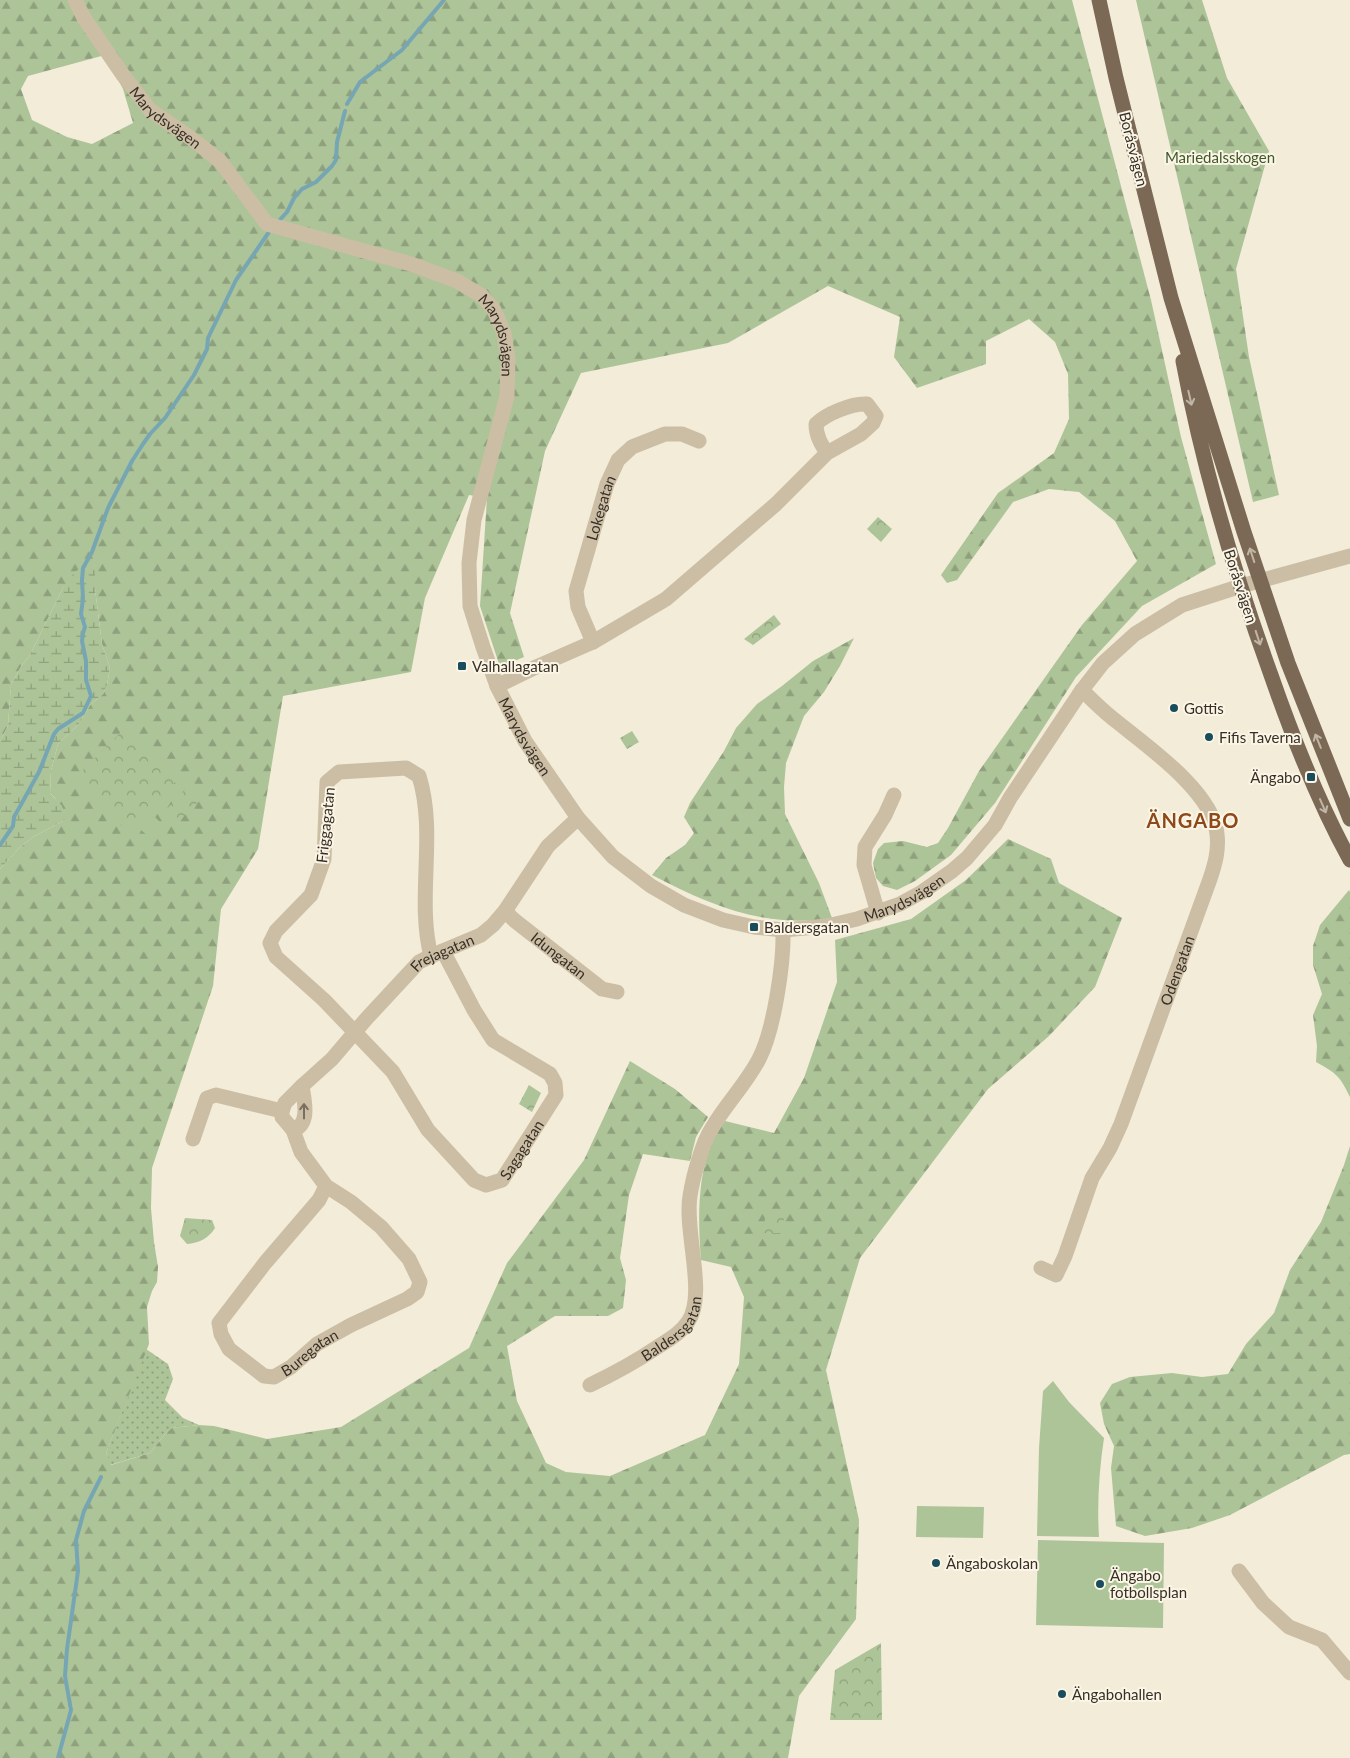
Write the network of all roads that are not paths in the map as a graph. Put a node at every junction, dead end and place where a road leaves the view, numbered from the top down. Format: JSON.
{"nodes":[{"id":1,"x":75,"y":0,"type":"edge"},
{"id":2,"x":1099,"y":0,"type":"edge"},
{"id":3,"x":1171,"y":298,"type":"junction"},
{"id":4,"x":699,"y":441,"type":"dead end"},
{"id":5,"x":827,"y":453,"type":"dead end"},
{"id":6,"x":1350,"y":556,"type":"edge"},
{"id":7,"x":1260,"y":581,"type":"junction"},
{"id":8,"x":1241,"y":586,"type":"junction"},
{"id":9,"x":594,"y":642,"type":"junction"},
{"id":10,"x":497,"y":686,"type":"junction"},
{"id":11,"x":1082,"y":690,"type":"junction"},
{"id":12,"x":894,"y":795,"type":"dead end"},
{"id":13,"x":578,"y":818,"type":"junction"},
{"id":14,"x":1350,"y":819,"type":"edge"},
{"id":15,"x":1350,"y":860,"type":"edge"},
{"id":16,"x":506,"y":911,"type":"junction"},
{"id":17,"x":878,"y":913,"type":"junction"},
{"id":18,"x":782,"y":930,"type":"junction"},
{"id":19,"x":437,"y":953,"type":"junction"},
{"id":20,"x":617,"y":992,"type":"dead end"},
{"id":21,"x":356,"y":1033,"type":"junction"},
{"id":22,"x":302,"y":1086,"type":"junction"},
{"id":23,"x":282,"y":1111,"type":"junction"},
{"id":24,"x":293,"y":1130,"type":"junction"},
{"id":25,"x":194,"y":1139,"type":"dead end"},
{"id":26,"x":326,"y":1186,"type":"junction"},
{"id":27,"x":1041,"y":1268,"type":"dead end"},
{"id":28,"x":590,"y":1385,"type":"dead end"},
{"id":29,"x":1239,"y":1571,"type":"dead end"},
{"id":30,"x":1350,"y":1673,"type":"edge"}],
"edges":[{"from":1,"to":10,"type":"street","name":"Marydsvägen"},
{"from":2,"to":3,"type":"main road","name":"Boråsvägen"},
{"from":7,"to":3,"type":"main road","name":"Boråsvägen","one_way":true},
{"from":3,"to":8,"type":"main road","name":"Boråsvägen","one_way":true},
{"from":4,"to":9,"type":"street","name":"Lokegatan"},
{"from":5,"to":9,"type":"street"},
{"from":6,"to":7,"type":"street","name":"Marydsvägen"},
{"from":7,"to":8,"type":"street","name":"Marydsvägen"},
{"from":14,"to":7,"type":"main road","name":"Boråsvägen","one_way":true},
{"from":8,"to":11,"type":"street","name":"Marydsvägen"},
{"from":8,"to":15,"type":"main road","name":"Boråsvägen","one_way":true},
{"from":9,"to":10,"type":"street"},
{"from":10,"to":13,"type":"street","name":"Marydsvägen"},
{"from":11,"to":17,"type":"street","name":"Marydsvägen"},
{"from":11,"to":27,"type":"street","name":"Odengatan"},
{"from":12,"to":17,"type":"street"},
{"from":13,"to":16,"type":"street","name":"Frejagatan"},
{"from":13,"to":18,"type":"street","name":"Marydsvägen"},
{"from":16,"to":19,"type":"street","name":"Frejagatan"},
{"from":16,"to":20,"type":"street","name":"Idungatan"},
{"from":17,"to":18,"type":"street","name":"Marydsvägen"},
{"from":18,"to":28,"type":"street","name":"Baldersgatan"},
{"from":19,"to":21,"type":"street","name":"Frejagatan"},
{"from":19,"to":21,"type":"street","name":"Sagagatan"},
{"from":19,"to":21,"type":"street","name":"Friggagatan"},
{"from":21,"to":22,"type":"street","name":"Frejagatan"},
{"from":22,"to":23,"type":"street","name":"Frejagatan"},
{"from":24,"to":22,"type":"street","one_way":true},
{"from":23,"to":24,"type":"street"},
{"from":23,"to":25,"type":"street"},
{"from":24,"to":26,"type":"street","name":"Buregatan"},
{"from":26,"to":26,"type":"street","name":"Buregatan"},
{"from":29,"to":30,"type":"street"}]}
